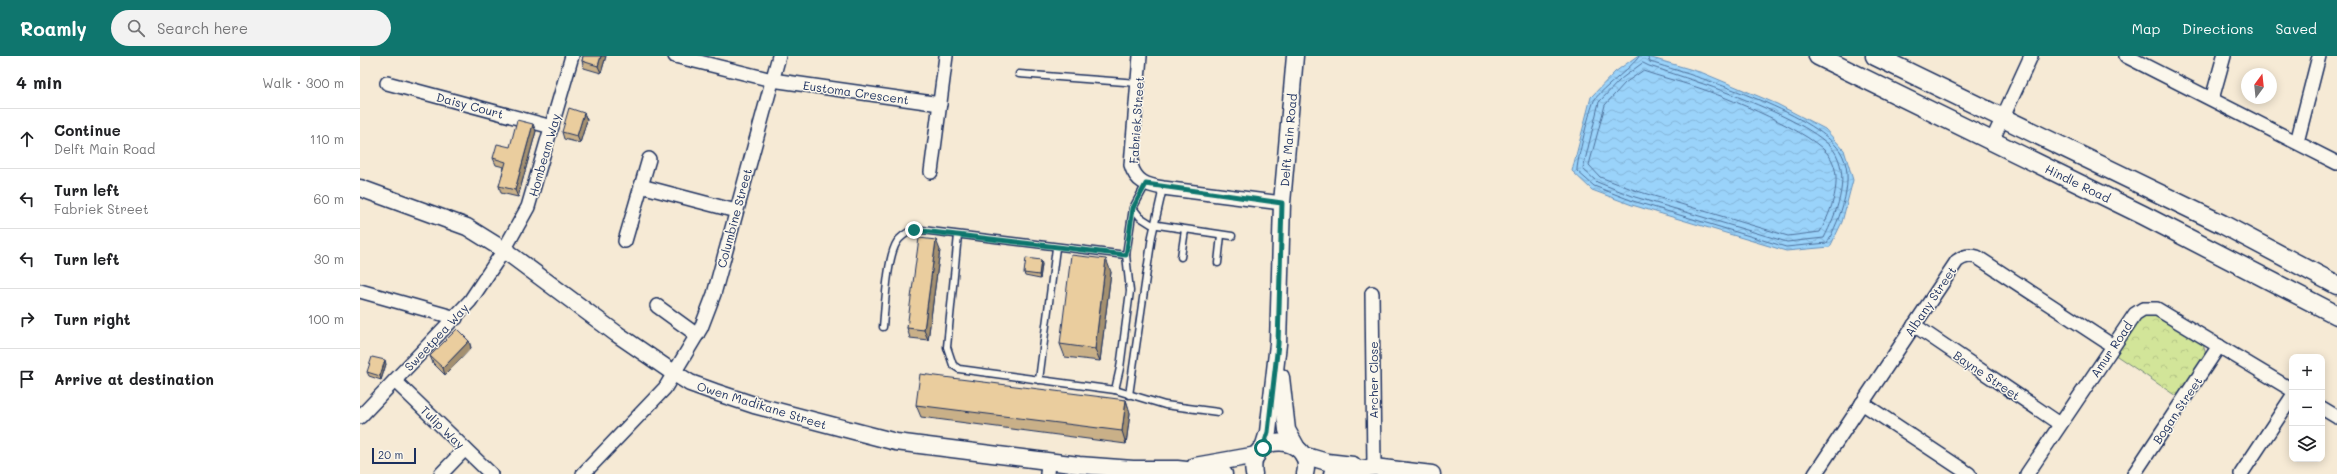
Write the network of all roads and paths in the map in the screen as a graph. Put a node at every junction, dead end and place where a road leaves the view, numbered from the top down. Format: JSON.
{"nodes":[{"id":1,"x":572,"y":56,"type":"edge"},
{"id":2,"x":675,"y":56,"type":"edge"},
{"id":3,"x":779,"y":56,"type":"edge"},
{"id":4,"x":946,"y":56,"type":"edge"},
{"id":5,"x":1140,"y":56,"type":"edge"},
{"id":6,"x":1295,"y":56,"type":"edge"},
{"id":7,"x":1818,"y":56,"type":"edge"},
{"id":8,"x":1875,"y":56,"type":"edge"},
{"id":9,"x":2031,"y":56,"type":"edge"},
{"id":10,"x":2126,"y":56,"type":"edge"},
{"id":11,"x":2224,"y":56,"type":"edge"},
{"id":12,"x":2319,"y":56,"type":"edge"},
{"id":13,"x":1019,"y":74,"type":"dead end"},
{"id":14,"x":772,"y":80,"type":"junction"},
{"id":15,"x":387,"y":83,"type":"dead end"},
{"id":16,"x":1138,"y":83,"type":"junction"},
{"id":17,"x":2212,"y":99,"type":"junction"},
{"id":18,"x":940,"y":104,"type":"junction"},
{"id":19,"x":2002,"y":118,"type":"junction"},
{"id":20,"x":552,"y":127,"type":"junction"},
{"id":21,"x":1992,"y":141,"type":"junction"},
{"id":22,"x":2297,"y":142,"type":"junction"},
{"id":23,"x":649,"y":160,"type":"dead end"},
{"id":24,"x":2337,"y":163,"type":"edge"},
{"id":25,"x":931,"y":172,"type":"dead end"},
{"id":26,"x":1146,"y":184,"type":"junction"},
{"id":27,"x":642,"y":186,"type":"junction"},
{"id":28,"x":360,"y":188,"type":"edge"},
{"id":29,"x":1162,"y":188,"type":"junction"},
{"id":30,"x":360,"y":196,"type":"edge"},
{"id":31,"x":396,"y":203,"type":"junction"},
{"id":32,"x":1282,"y":203,"type":"junction"},
{"id":33,"x":1133,"y":208,"type":"junction"},
{"id":34,"x":736,"y":211,"type":"junction"},
{"id":35,"x":1155,"y":225,"type":"junction"},
{"id":36,"x":1185,"y":230,"type":"junction"},
{"id":37,"x":958,"y":235,"type":"junction"},
{"id":38,"x":1221,"y":235,"type":"junction"},
{"id":39,"x":1232,"y":236,"type":"dead end"},
{"id":40,"x":625,"y":241,"type":"dead end"},
{"id":41,"x":1056,"y":248,"type":"junction"},
{"id":42,"x":504,"y":250,"type":"junction"},
{"id":43,"x":1126,"y":255,"type":"junction"},
{"id":44,"x":1181,"y":257,"type":"dead end"},
{"id":45,"x":1218,"y":263,"type":"dead end"},
{"id":46,"x":2337,"y":285,"type":"edge"},
{"id":47,"x":360,"y":291,"type":"edge"},
{"id":48,"x":1372,"y":293,"type":"dead end"},
{"id":49,"x":657,"y":306,"type":"dead end"},
{"id":50,"x":2337,"y":315,"type":"edge"},
{"id":51,"x":456,"y":318,"type":"junction"},
{"id":52,"x":1914,"y":326,"type":"junction"},
{"id":53,"x":883,"y":327,"type":"dead end"},
{"id":54,"x":697,"y":335,"type":"junction"},
{"id":55,"x":1278,"y":344,"type":"junction"},
{"id":56,"x":2113,"y":346,"type":"junction"},
{"id":57,"x":2219,"y":346,"type":"junction"},
{"id":58,"x":674,"y":372,"type":"junction"},
{"id":59,"x":1039,"y":380,"type":"junction"},
{"id":60,"x":395,"y":381,"type":"junction"},
{"id":61,"x":2289,"y":388,"type":"edge"},
{"id":62,"x":1115,"y":390,"type":"junction"},
{"id":63,"x":1129,"y":395,"type":"junction"},
{"id":64,"x":2289,"y":402,"type":"edge"},
{"id":65,"x":1862,"y":403,"type":"junction"},
{"id":66,"x":2325,"y":410,"type":"edge"},
{"id":67,"x":1218,"y":412,"type":"dead end"},
{"id":68,"x":360,"y":416,"type":"edge"},
{"id":69,"x":2337,"y":417,"type":"edge"},
{"id":70,"x":2060,"y":424,"type":"junction"},
{"id":71,"x":465,"y":449,"type":"junction"},
{"id":72,"x":1260,"y":451,"type":"junction"},
{"id":73,"x":1300,"y":452,"type":"junction"},
{"id":74,"x":1369,"y":467,"type":"junction"},
{"id":75,"x":1048,"y":468,"type":"edge"},
{"id":76,"x":1178,"y":469,"type":"junction"},
{"id":77,"x":441,"y":474,"type":"edge"},
{"id":78,"x":491,"y":474,"type":"edge"},
{"id":79,"x":583,"y":474,"type":"edge"},
{"id":80,"x":1224,"y":474,"type":"edge"},
{"id":81,"x":1254,"y":474,"type":"edge"},
{"id":82,"x":1305,"y":474,"type":"edge"},
{"id":83,"x":1332,"y":474,"type":"edge"},
{"id":84,"x":1432,"y":474,"type":"edge"},
{"id":85,"x":1815,"y":474,"type":"edge"},
{"id":86,"x":1969,"y":474,"type":"edge"},
{"id":87,"x":2027,"y":474,"type":"edge"},
{"id":88,"x":2134,"y":474,"type":"edge"},
{"id":89,"x":2241,"y":474,"type":"edge"}],
"edges":[{"from":1,"to":20,"type":"street","name":"Hombeam Way"},
{"from":2,"to":14,"type":"street","name":"Eustoma Crescent"},
{"from":3,"to":14,"type":"street","name":"Columbine Street"},
{"from":4,"to":18,"type":"street"},
{"from":5,"to":16,"type":"street","name":"Fabriek Street"},
{"from":6,"to":32,"type":"street","name":"Delft Main Road"},
{"from":7,"to":21,"type":"main road","name":"Hindle Road"},
{"from":8,"to":19,"type":"main road"},
{"from":9,"to":19,"type":"street"},
{"from":10,"to":17,"type":"street"},
{"from":11,"to":17,"type":"street"},
{"from":12,"to":22,"type":"street"},
{"from":13,"to":16,"type":"lane"},
{"from":14,"to":18,"type":"street","name":"Eustoma Crescent"},
{"from":14,"to":34,"type":"street","name":"Columbine Street"},
{"from":15,"to":20,"type":"street","name":"Daisy Court"},
{"from":16,"to":26,"type":"street","name":"Fabriek Street"},
{"from":17,"to":22,"type":"street"},
{"from":18,"to":25,"type":"street"},
{"from":19,"to":21,"type":"street"},
{"from":19,"to":46,"type":"main road"},
{"from":20,"to":42,"type":"street","name":"Hombeam Way"},
{"from":21,"to":50,"type":"main road","name":"Hindle Road"},
{"from":22,"to":24,"type":"street"},
{"from":23,"to":27,"type":"street"},
{"from":26,"to":29,"type":"street"},
{"from":26,"to":33,"type":"lane"},
{"from":27,"to":34,"type":"street"},
{"from":27,"to":40,"type":"street"},
{"from":28,"to":31,"type":"street","name":"Owen Madikane Street"},
{"from":29,"to":32,"type":"street"},
{"from":29,"to":35,"type":"lane"},
{"from":30,"to":31,"type":"street","name":"Owen Madikane Street"},
{"from":31,"to":42,"type":"street","name":"Owen Madikane Street"},
{"from":32,"to":55,"type":"street","name":"Delft Main Road"},
{"from":33,"to":35,"type":"lane"},
{"from":33,"to":43,"type":"lane"},
{"from":34,"to":54,"type":"street","name":"Columbine Street"},
{"from":35,"to":36,"type":"lane"},
{"from":35,"to":63,"type":"lane"},
{"from":36,"to":38,"type":"lane"},
{"from":36,"to":44,"type":"lane"},
{"from":37,"to":41,"type":"lane"},
{"from":37,"to":53,"type":"lane"},
{"from":37,"to":59,"type":"lane"},
{"from":38,"to":39,"type":"lane"},
{"from":38,"to":45,"type":"lane"},
{"from":41,"to":43,"type":"lane"},
{"from":41,"to":59,"type":"lane"},
{"from":42,"to":51,"type":"street","name":"Sweetpea Way"},
{"from":42,"to":58,"type":"street","name":"Owen Madikane Street"},
{"from":43,"to":62,"type":"lane"},
{"from":47,"to":51,"type":"street"},
{"from":48,"to":74,"type":"street","name":"Archer Close"},
{"from":49,"to":54,"type":"street"},
{"from":51,"to":60,"type":"street","name":"Sweetpea Way"},
{"from":52,"to":56,"type":"street","name":"Albany Street"},
{"from":52,"to":65,"type":"street","name":"Albany Street"},
{"from":52,"to":70,"type":"street","name":"Bayne Street"},
{"from":54,"to":58,"type":"street","name":"Columbine Street"},
{"from":55,"to":72,"type":"street","name":"Delft Main Road"},
{"from":55,"to":73,"type":"street","name":"Delft Main Road"},
{"from":56,"to":57,"type":"street","name":"Amur Road"},
{"from":56,"to":70,"type":"street","name":"Amur Road"},
{"from":57,"to":61,"type":"street","name":"Amur Road"},
{"from":57,"to":88,"type":"street","name":"Bogan Street"},
{"from":58,"to":75,"type":"street","name":"Owen Madikane Street"},
{"from":58,"to":79,"type":"street","name":"Columbine Street"},
{"from":59,"to":62,"type":"lane"},
{"from":60,"to":68,"type":"street","name":"Sweetpea Way"},
{"from":60,"to":71,"type":"street","name":"Tulip Way"},
{"from":62,"to":63,"type":"lane"},
{"from":63,"to":67,"type":"lane"},
{"from":64,"to":89,"type":"street"},
{"from":65,"to":85,"type":"street","name":"Albany Street"},
{"from":65,"to":86,"type":"street"},
{"from":66,"to":69,"type":"street"},
{"from":70,"to":87,"type":"street","name":"Amur Road"},
{"from":71,"to":77,"type":"street"},
{"from":71,"to":78,"type":"street","name":"Tulip Way"},
{"from":72,"to":73,"type":"street","name":"Owen Madikane Street"},
{"from":72,"to":76,"type":"street","name":"Owen Madikane Street"},
{"from":72,"to":81,"type":"street","name":"Delft Main Road"},
{"from":73,"to":74,"type":"street","name":"Owen Madikane Street"},
{"from":73,"to":82,"type":"street"},
{"from":74,"to":83,"type":"street"},
{"from":74,"to":84,"type":"street","name":"Owen Madikane Street"},
{"from":75,"to":76,"type":"street","name":"Owen Madikane Street"},
{"from":76,"to":80,"type":"street","name":"Owen Madikane Street"}]}
